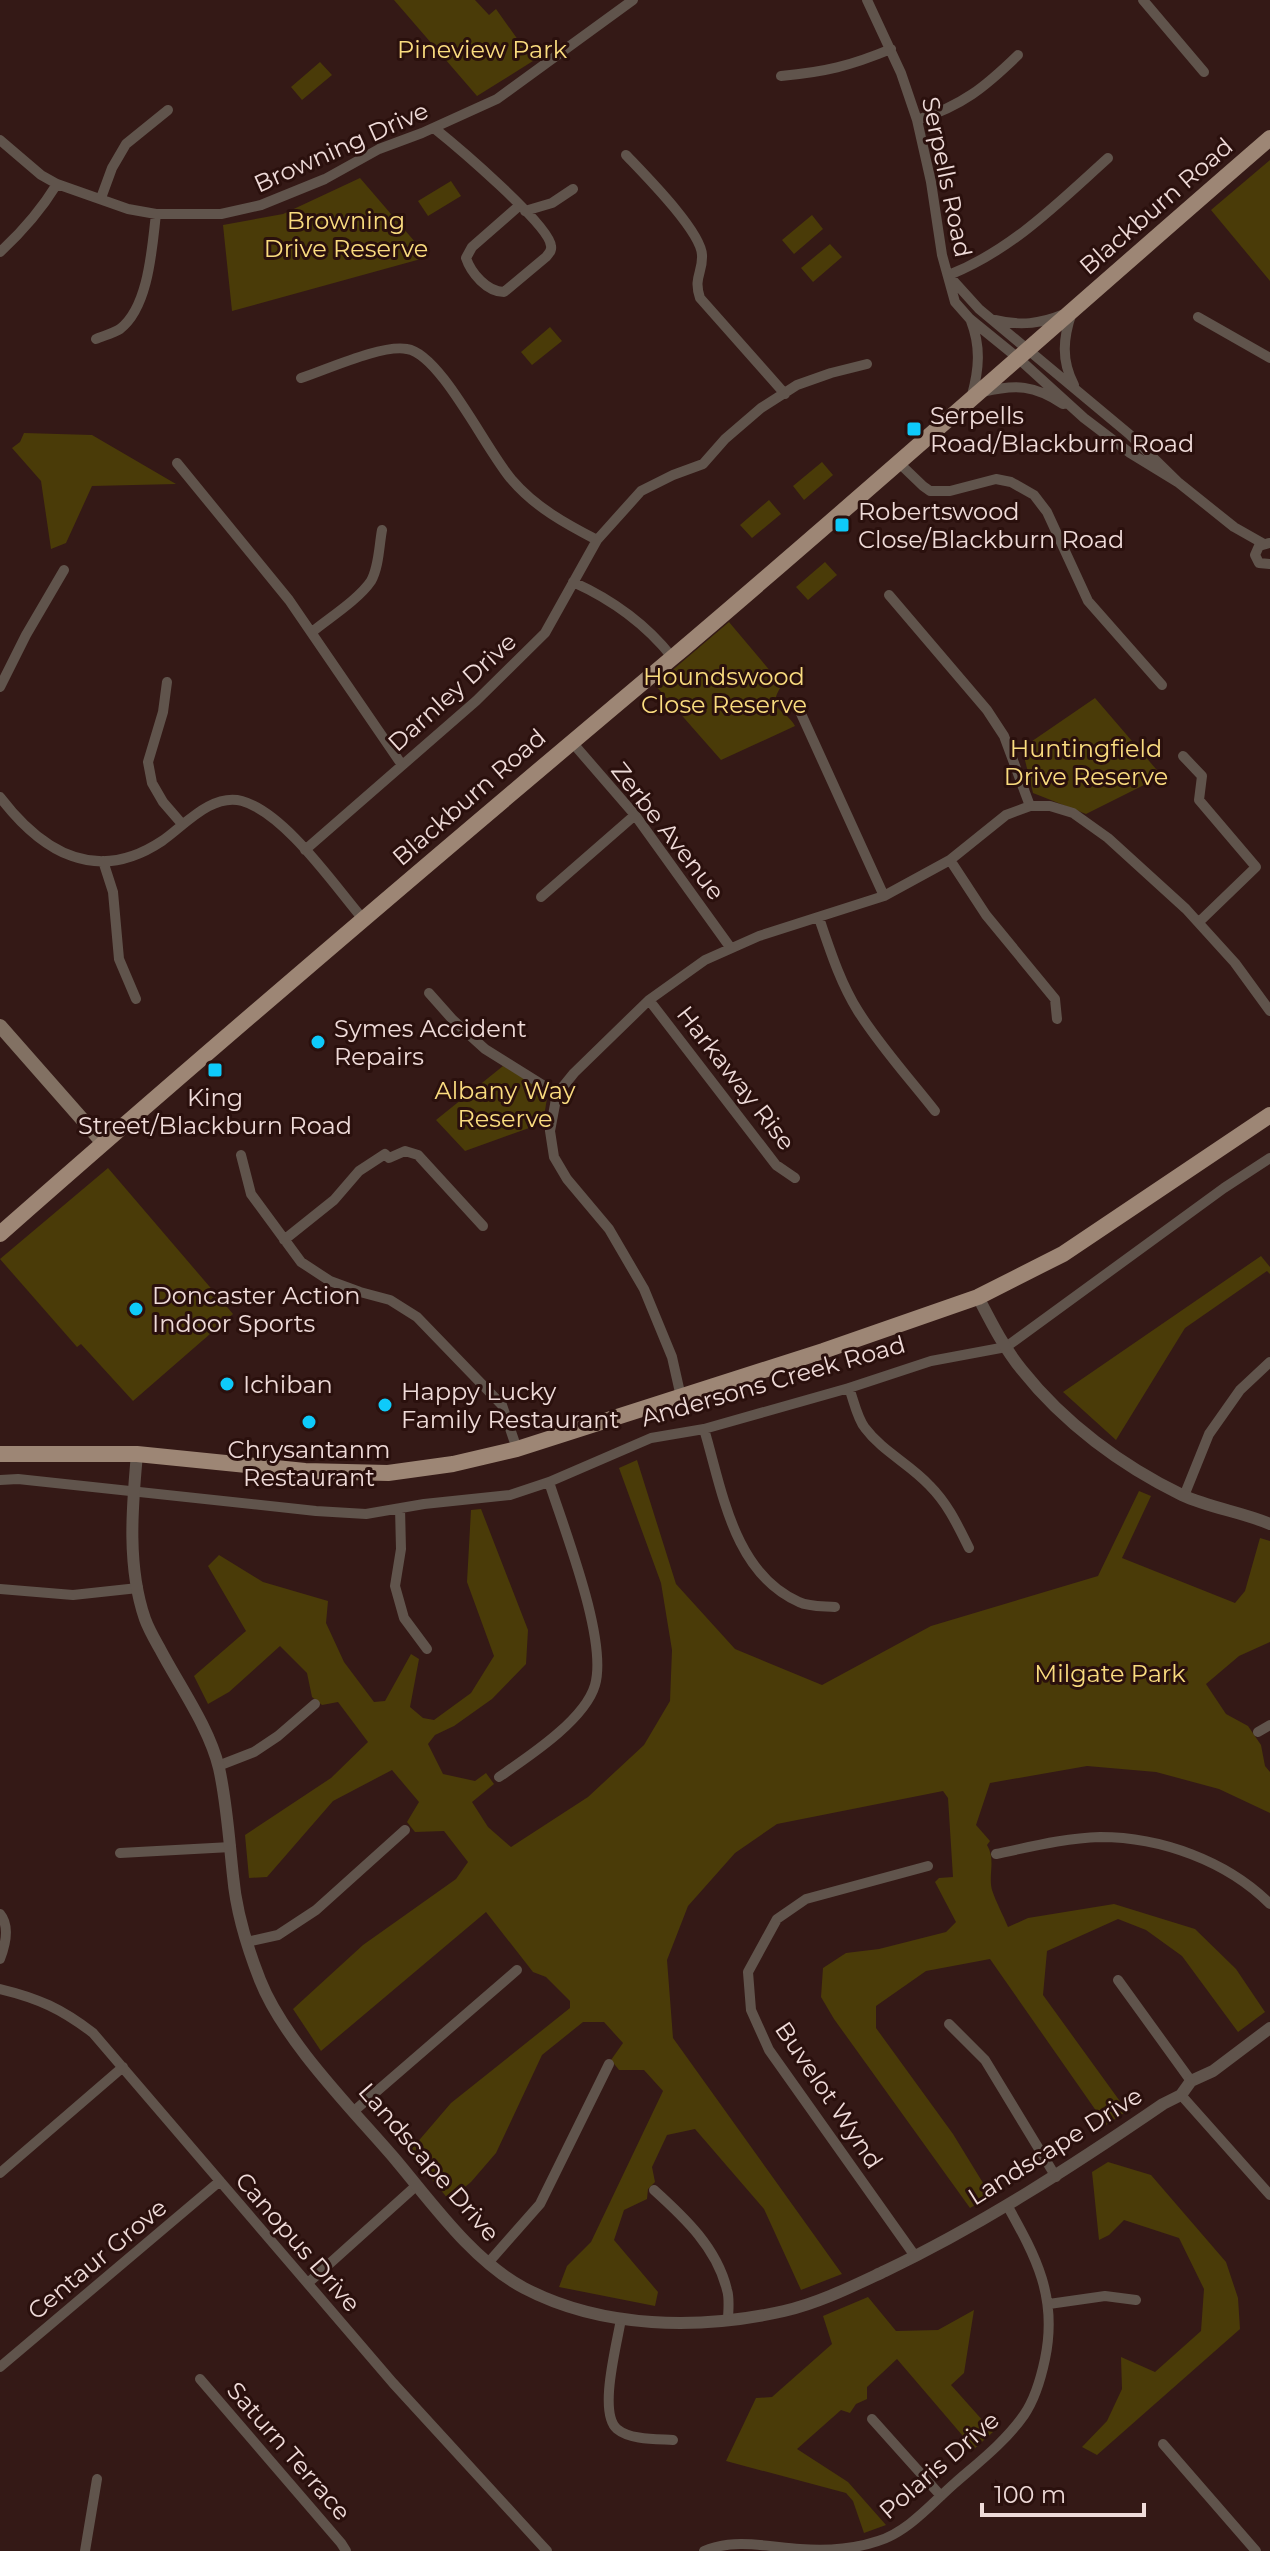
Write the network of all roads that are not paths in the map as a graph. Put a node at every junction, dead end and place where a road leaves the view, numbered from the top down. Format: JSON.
{"nodes":[{"id":1,"x":633,"y":0,"type":"edge"},
{"id":2,"x":867,"y":0,"type":"edge"},
{"id":3,"x":1143,"y":0,"type":"edge"},
{"id":4,"x":891,"y":49,"type":"junction"},
{"id":5,"x":1018,"y":55,"type":"dead end"},
{"id":6,"x":1204,"y":72,"type":"dead end"},
{"id":7,"x":781,"y":76,"type":"dead end"},
{"id":8,"x":168,"y":110,"type":"dead end"},
{"id":9,"x":917,"y":120,"type":"junction"},
{"id":10,"x":434,"y":128,"type":"junction"},
{"id":11,"x":1270,"y":138,"type":"edge"},
{"id":12,"x":0,"y":140,"type":"edge"},
{"id":13,"x":626,"y":155,"type":"dead end"},
{"id":14,"x":1108,"y":158,"type":"dead end"},
{"id":15,"x":57,"y":184,"type":"junction"},
{"id":16,"x":573,"y":189,"type":"dead end"},
{"id":17,"x":101,"y":198,"type":"junction"},
{"id":18,"x":522,"y":208,"type":"junction"},
{"id":19,"x":156,"y":214,"type":"junction"},
{"id":20,"x":0,"y":252,"type":"edge"},
{"id":21,"x":949,"y":275,"type":"junction"},
{"id":22,"x":1073,"y":310,"type":"junction"},
{"id":23,"x":1198,"y":317,"type":"dead end"},
{"id":24,"x":990,"y":318,"type":"junction"},
{"id":25,"x":970,"y":319,"type":"junction"},
{"id":26,"x":96,"y":339,"type":"dead end"},
{"id":27,"x":1023,"y":353,"type":"junction"},
{"id":28,"x":1270,"y":358,"type":"edge"},
{"id":29,"x":867,"y":364,"type":"dead end"},
{"id":30,"x":301,"y":378,"type":"dead end"},
{"id":31,"x":1077,"y":391,"type":"junction"},
{"id":32,"x":785,"y":394,"type":"junction"},
{"id":33,"x":972,"y":397,"type":"junction"},
{"id":34,"x":1084,"y":418,"type":"junction"},
{"id":35,"x":898,"y":462,"type":"junction"},
{"id":36,"x":177,"y":463,"type":"dead end"},
{"id":37,"x":1179,"y":483,"type":"junction"},
{"id":38,"x":1234,"y":527,"type":"junction"},
{"id":39,"x":382,"y":530,"type":"dead end"},
{"id":40,"x":597,"y":540,"type":"junction"},
{"id":41,"x":1267,"y":544,"type":"edge"},
{"id":42,"x":1255,"y":555,"type":"junction"},
{"id":43,"x":1268,"y":566,"type":"edge"},
{"id":44,"x":64,"y":570,"type":"dead end"},
{"id":45,"x":573,"y":582,"type":"junction"},
{"id":46,"x":889,"y":595,"type":"dead end"},
{"id":47,"x":312,"y":632,"type":"junction"},
{"id":48,"x":672,"y":657,"type":"junction"},
{"id":49,"x":167,"y":682,"type":"dead end"},
{"id":50,"x":1162,"y":685,"type":"dead end"},
{"id":51,"x":0,"y":687,"type":"edge"},
{"id":52,"x":798,"y":707,"type":"dead end"},
{"id":53,"x":571,"y":741,"type":"junction"},
{"id":54,"x":1183,"y":756,"type":"dead end"},
{"id":55,"x":402,"y":765,"type":"junction"},
{"id":56,"x":0,"y":797,"type":"edge"},
{"id":57,"x":1030,"y":806,"type":"junction"},
{"id":58,"x":635,"y":815,"type":"junction"},
{"id":59,"x":182,"y":824,"type":"junction"},
{"id":60,"x":305,"y":850,"type":"junction"},
{"id":61,"x":950,"y":860,"type":"junction"},
{"id":62,"x":103,"y":861,"type":"junction"},
{"id":63,"x":884,"y":896,"type":"junction"},
{"id":64,"x":541,"y":897,"type":"dead end"},
{"id":65,"x":819,"y":918,"type":"junction"},
{"id":66,"x":363,"y":919,"type":"junction"},
{"id":67,"x":1199,"y":922,"type":"junction"},
{"id":68,"x":730,"y":947,"type":"junction"},
{"id":69,"x":429,"y":993,"type":"dead end"},
{"id":70,"x":136,"y":999,"type":"dead end"},
{"id":71,"x":649,"y":1000,"type":"junction"},
{"id":72,"x":1270,"y":1011,"type":"edge"},
{"id":73,"x":1057,"y":1019,"type":"dead end"},
{"id":74,"x":0,"y":1026,"type":"edge"},
{"id":75,"x":557,"y":1094,"type":"junction"},
{"id":76,"x":935,"y":1111,"type":"dead end"},
{"id":77,"x":1270,"y":1115,"type":"edge"},
{"id":78,"x":103,"y":1143,"type":"junction"},
{"id":79,"x":241,"y":1155,"type":"dead end"},
{"id":80,"x":1270,"y":1158,"type":"edge"},
{"id":81,"x":795,"y":1178,"type":"dead end"},
{"id":82,"x":483,"y":1226,"type":"dead end"},
{"id":83,"x":0,"y":1234,"type":"edge"},
{"id":84,"x":284,"y":1240,"type":"junction"},
{"id":85,"x":978,"y":1297,"type":"junction"},
{"id":86,"x":1006,"y":1347,"type":"junction"},
{"id":87,"x":1270,"y":1362,"type":"edge"},
{"id":88,"x":849,"y":1388,"type":"junction"},
{"id":89,"x":681,"y":1397,"type":"junction"},
{"id":90,"x":704,"y":1429,"type":"junction"},
{"id":91,"x":517,"y":1449,"type":"junction"},
{"id":92,"x":0,"y":1454,"type":"edge"},
{"id":93,"x":137,"y":1454,"type":"junction"},
{"id":94,"x":0,"y":1480,"type":"edge"},
{"id":95,"x":549,"y":1482,"type":"junction"},
{"id":96,"x":134,"y":1491,"type":"junction"},
{"id":97,"x":1184,"y":1496,"type":"junction"},
{"id":98,"x":400,"y":1508,"type":"junction"},
{"id":99,"x":1270,"y":1524,"type":"edge"},
{"id":100,"x":969,"y":1548,"type":"dead end"},
{"id":101,"x":138,"y":1588,"type":"junction"},
{"id":102,"x":0,"y":1589,"type":"edge"},
{"id":103,"x":835,"y":1607,"type":"dead end"},
{"id":104,"x":427,"y":1649,"type":"dead end"},
{"id":105,"x":315,"y":1704,"type":"dead end"},
{"id":106,"x":1270,"y":1725,"type":"edge"},
{"id":107,"x":1258,"y":1732,"type":"dead end"},
{"id":108,"x":218,"y":1766,"type":"junction"},
{"id":109,"x":499,"y":1777,"type":"dead end"},
{"id":110,"x":405,"y":1830,"type":"dead end"},
{"id":111,"x":231,"y":1847,"type":"junction"},
{"id":112,"x":120,"y":1853,"type":"dead end"},
{"id":113,"x":996,"y":1854,"type":"dead end"},
{"id":114,"x":928,"y":1866,"type":"dead end"},
{"id":115,"x":1270,"y":1904,"type":"edge"},
{"id":116,"x":0,"y":1914,"type":"edge"},
{"id":117,"x":247,"y":1942,"type":"junction"},
{"id":118,"x":0,"y":1959,"type":"edge"},
{"id":119,"x":517,"y":1970,"type":"dead end"},
{"id":120,"x":1118,"y":1980,"type":"dead end"},
{"id":121,"x":0,"y":1989,"type":"edge"},
{"id":122,"x":949,"y":2024,"type":"dead end"},
{"id":123,"x":1270,"y":2028,"type":"edge"},
{"id":124,"x":609,"y":2064,"type":"dead end"},
{"id":125,"x":123,"y":2067,"type":"junction"},
{"id":126,"x":1191,"y":2081,"type":"junction"},
{"id":127,"x":1181,"y":2095,"type":"junction"},
{"id":128,"x":354,"y":2111,"type":"junction"},
{"id":129,"x":0,"y":2173,"type":"edge"},
{"id":130,"x":1056,"y":2177,"type":"junction"},
{"id":131,"x":220,"y":2181,"type":"junction"},
{"id":132,"x":417,"y":2185,"type":"junction"},
{"id":133,"x":654,"y":2190,"type":"dead end"},
{"id":134,"x":1270,"y":2195,"type":"edge"},
{"id":135,"x":1007,"y":2205,"type":"junction"},
{"id":136,"x":915,"y":2256,"type":"junction"},
{"id":137,"x":488,"y":2263,"type":"junction"},
{"id":138,"x":308,"y":2283,"type":"junction"},
{"id":139,"x":1136,"y":2300,"type":"dead end"},
{"id":140,"x":1049,"y":2304,"type":"junction"},
{"id":141,"x":621,"y":2319,"type":"junction"},
{"id":142,"x":728,"y":2321,"type":"junction"},
{"id":143,"x":0,"y":2367,"type":"edge"},
{"id":144,"x":200,"y":2379,"type":"dead end"},
{"id":145,"x":872,"y":2419,"type":"dead end"},
{"id":146,"x":673,"y":2440,"type":"dead end"},
{"id":147,"x":1163,"y":2444,"type":"dead end"},
{"id":148,"x":97,"y":2479,"type":"dead end"},
{"id":149,"x":941,"y":2496,"type":"junction"},
{"id":150,"x":804,"y":2550,"type":"edge"},
{"id":151,"x":85,"y":2551,"type":"edge"},
{"id":152,"x":346,"y":2551,"type":"edge"},
{"id":153,"x":547,"y":2551,"type":"edge"},
{"id":154,"x":704,"y":2551,"type":"edge"},
{"id":155,"x":1256,"y":2551,"type":"edge"}],
"edges":[{"from":1,"to":10,"type":"street","name":"Browning Drive"},
{"from":2,"to":4,"type":"street","name":"Serpells Road"},
{"from":3,"to":6,"type":"street"},
{"from":4,"to":7,"type":"street"},
{"from":4,"to":9,"type":"street","name":"Serpells Road"},
{"from":5,"to":9,"type":"street"},
{"from":8,"to":17,"type":"street"},
{"from":9,"to":21,"type":"street","name":"Serpells Road"},
{"from":10,"to":18,"type":"street"},
{"from":10,"to":19,"type":"street","name":"Browning Drive"},
{"from":11,"to":22,"type":"main road","name":"Blackburn Road"},
{"from":12,"to":15,"type":"street","name":"Browning Drive"},
{"from":13,"to":32,"type":"street"},
{"from":14,"to":21,"type":"street"},
{"from":15,"to":17,"type":"street","name":"Browning Drive"},
{"from":15,"to":20,"type":"street"},
{"from":16,"to":18,"type":"street"},
{"from":17,"to":19,"type":"street","name":"Browning Drive"},
{"from":18,"to":18,"type":"street"},
{"from":19,"to":26,"type":"street"},
{"from":21,"to":24,"type":"street","name":"Serpells Road"},
{"from":21,"to":25,"type":"street","name":"Serpells Road"},
{"from":22,"to":24,"type":"street","name":"Blackburn Road"},
{"from":22,"to":27,"type":"main road","name":"Blackburn Road"},
{"from":22,"to":31,"type":"street"},
{"from":23,"to":28,"type":"street"},
{"from":24,"to":27,"type":"street","name":"Serpells Road"},
{"from":25,"to":27,"type":"street","name":"Serpells Road"},
{"from":25,"to":33,"type":"street","name":"Serpells Road"},
{"from":27,"to":31,"type":"street","name":"Serpells Road"},
{"from":27,"to":33,"type":"main road","name":"Blackburn Road"},
{"from":27,"to":34,"type":"street","name":"Serpells Road"},
{"from":29,"to":32,"type":"street","name":"Darnley Drive"},
{"from":30,"to":40,"type":"street"},
{"from":31,"to":37,"type":"street","name":"Serpells Road"},
{"from":32,"to":40,"type":"street","name":"Darnley Drive"},
{"from":33,"to":34,"type":"street","name":"Blackburn Road"},
{"from":33,"to":35,"type":"main road","name":"Blackburn Road"},
{"from":34,"to":37,"type":"street","name":"Serpells Road"},
{"from":35,"to":48,"type":"main road","name":"Blackburn Road"},
{"from":35,"to":50,"type":"street"},
{"from":36,"to":47,"type":"street"},
{"from":37,"to":38,"type":"street","name":"Serpells Road"},
{"from":38,"to":41,"type":"street","name":"Serpells Road"},
{"from":38,"to":42,"type":"street","name":"Serpells Road"},
{"from":39,"to":47,"type":"street"},
{"from":40,"to":45,"type":"street","name":"Darnley Drive"},
{"from":41,"to":42,"type":"street"},
{"from":42,"to":43,"type":"street","name":"Serpells Road"},
{"from":44,"to":51,"type":"street"},
{"from":45,"to":48,"type":"street"},
{"from":45,"to":55,"type":"street","name":"Darnley Drive"},
{"from":46,"to":57,"type":"street"},
{"from":47,"to":55,"type":"street"},
{"from":48,"to":53,"type":"main road","name":"Blackburn Road"},
{"from":49,"to":59,"type":"street"},
{"from":52,"to":63,"type":"street"},
{"from":53,"to":58,"type":"street","name":"Zerbe Avenue"},
{"from":53,"to":66,"type":"main road","name":"Blackburn Road"},
{"from":54,"to":67,"type":"street"},
{"from":55,"to":60,"type":"street","name":"Darnley Drive"},
{"from":56,"to":62,"type":"street"},
{"from":57,"to":61,"type":"street"},
{"from":57,"to":67,"type":"street"},
{"from":58,"to":64,"type":"street"},
{"from":58,"to":68,"type":"street","name":"Zerbe Avenue"},
{"from":59,"to":60,"type":"street"},
{"from":59,"to":62,"type":"street"},
{"from":60,"to":66,"type":"street"},
{"from":61,"to":63,"type":"street"},
{"from":61,"to":73,"type":"street"},
{"from":62,"to":70,"type":"street"},
{"from":63,"to":65,"type":"street"},
{"from":65,"to":68,"type":"street"},
{"from":65,"to":76,"type":"street"},
{"from":66,"to":78,"type":"main road","name":"Blackburn Road"},
{"from":67,"to":72,"type":"street"},
{"from":68,"to":71,"type":"street"},
{"from":69,"to":75,"type":"street"},
{"from":71,"to":75,"type":"street"},
{"from":71,"to":81,"type":"street","name":"Harkaway Rise"},
{"from":74,"to":78,"type":"main road"},
{"from":75,"to":89,"type":"street"},
{"from":77,"to":85,"type":"main road","name":"Andersons Creek Road"},
{"from":78,"to":83,"type":"main road","name":"Blackburn Road"},
{"from":79,"to":84,"type":"street"},
{"from":80,"to":86,"type":"street","name":"Andersons Creek Road"},
{"from":82,"to":84,"type":"street"},
{"from":84,"to":91,"type":"street"},
{"from":85,"to":86,"type":"street"},
{"from":85,"to":89,"type":"main road","name":"Andersons Creek Road"},
{"from":86,"to":88,"type":"street","name":"Andersons Creek Road"},
{"from":86,"to":97,"type":"street"},
{"from":87,"to":97,"type":"street"},
{"from":88,"to":90,"type":"street","name":"Andersons Creek Road"},
{"from":88,"to":100,"type":"street"},
{"from":89,"to":91,"type":"main road","name":"Andersons Creek Road"},
{"from":90,"to":95,"type":"street","name":"Andersons Creek Road"},
{"from":90,"to":103,"type":"street"},
{"from":91,"to":93,"type":"main road","name":"Andersons Creek Road"},
{"from":92,"to":93,"type":"main road","name":"Andersons Creek Road"},
{"from":93,"to":96,"type":"street","name":"Landscape Drive"},
{"from":94,"to":96,"type":"street","name":"Andersons Creek Road"},
{"from":95,"to":98,"type":"street","name":"Andersons Creek Road"},
{"from":95,"to":109,"type":"street"},
{"from":96,"to":98,"type":"street","name":"Andersons Creek Road"},
{"from":96,"to":101,"type":"street","name":"Landscape Drive"},
{"from":97,"to":99,"type":"street"},
{"from":98,"to":104,"type":"street"},
{"from":101,"to":102,"type":"street"},
{"from":101,"to":108,"type":"street","name":"Landscape Drive"},
{"from":105,"to":108,"type":"street"},
{"from":106,"to":107,"type":"street"},
{"from":108,"to":111,"type":"street","name":"Landscape Drive"},
{"from":110,"to":117,"type":"street"},
{"from":111,"to":112,"type":"street"},
{"from":111,"to":117,"type":"street","name":"Landscape Drive"},
{"from":113,"to":115,"type":"street"},
{"from":114,"to":136,"type":"street","name":"Buvelot Wynd"},
{"from":116,"to":118,"type":"street"},
{"from":117,"to":128,"type":"street","name":"Landscape Drive"},
{"from":119,"to":128,"type":"street"},
{"from":120,"to":126,"type":"street"},
{"from":121,"to":125,"type":"street","name":"Canopus Drive"},
{"from":122,"to":130,"type":"street"},
{"from":123,"to":126,"type":"street","name":"Landscape Drive"},
{"from":124,"to":137,"type":"street"},
{"from":125,"to":129,"type":"street"},
{"from":125,"to":131,"type":"street","name":"Canopus Drive"},
{"from":126,"to":127,"type":"street","name":"Landscape Drive"},
{"from":127,"to":130,"type":"street","name":"Landscape Drive"},
{"from":127,"to":134,"type":"street"},
{"from":128,"to":132,"type":"street","name":"Landscape Drive"},
{"from":130,"to":135,"type":"street","name":"Landscape Drive"},
{"from":131,"to":138,"type":"street","name":"Canopus Drive"},
{"from":131,"to":143,"type":"street","name":"Centaur Grove"},
{"from":132,"to":137,"type":"street","name":"Landscape Drive"},
{"from":132,"to":138,"type":"street"},
{"from":133,"to":142,"type":"street"},
{"from":135,"to":136,"type":"street","name":"Landscape Drive"},
{"from":135,"to":140,"type":"street","name":"Polaris Drive"},
{"from":136,"to":142,"type":"street","name":"Landscape Drive"},
{"from":137,"to":141,"type":"street","name":"Landscape Drive"},
{"from":138,"to":153,"type":"street","name":"Canopus Drive"},
{"from":139,"to":140,"type":"street"},
{"from":140,"to":149,"type":"street","name":"Polaris Drive"},
{"from":141,"to":142,"type":"street","name":"Landscape Drive"},
{"from":141,"to":146,"type":"street"},
{"from":144,"to":152,"type":"street","name":"Saturn Terrace"},
{"from":145,"to":149,"type":"street"},
{"from":147,"to":155,"type":"street"},
{"from":148,"to":151,"type":"street"},
{"from":149,"to":150,"type":"street","name":"Polaris Drive"},
{"from":150,"to":154,"type":"street","name":"Polaris Drive"}]}
